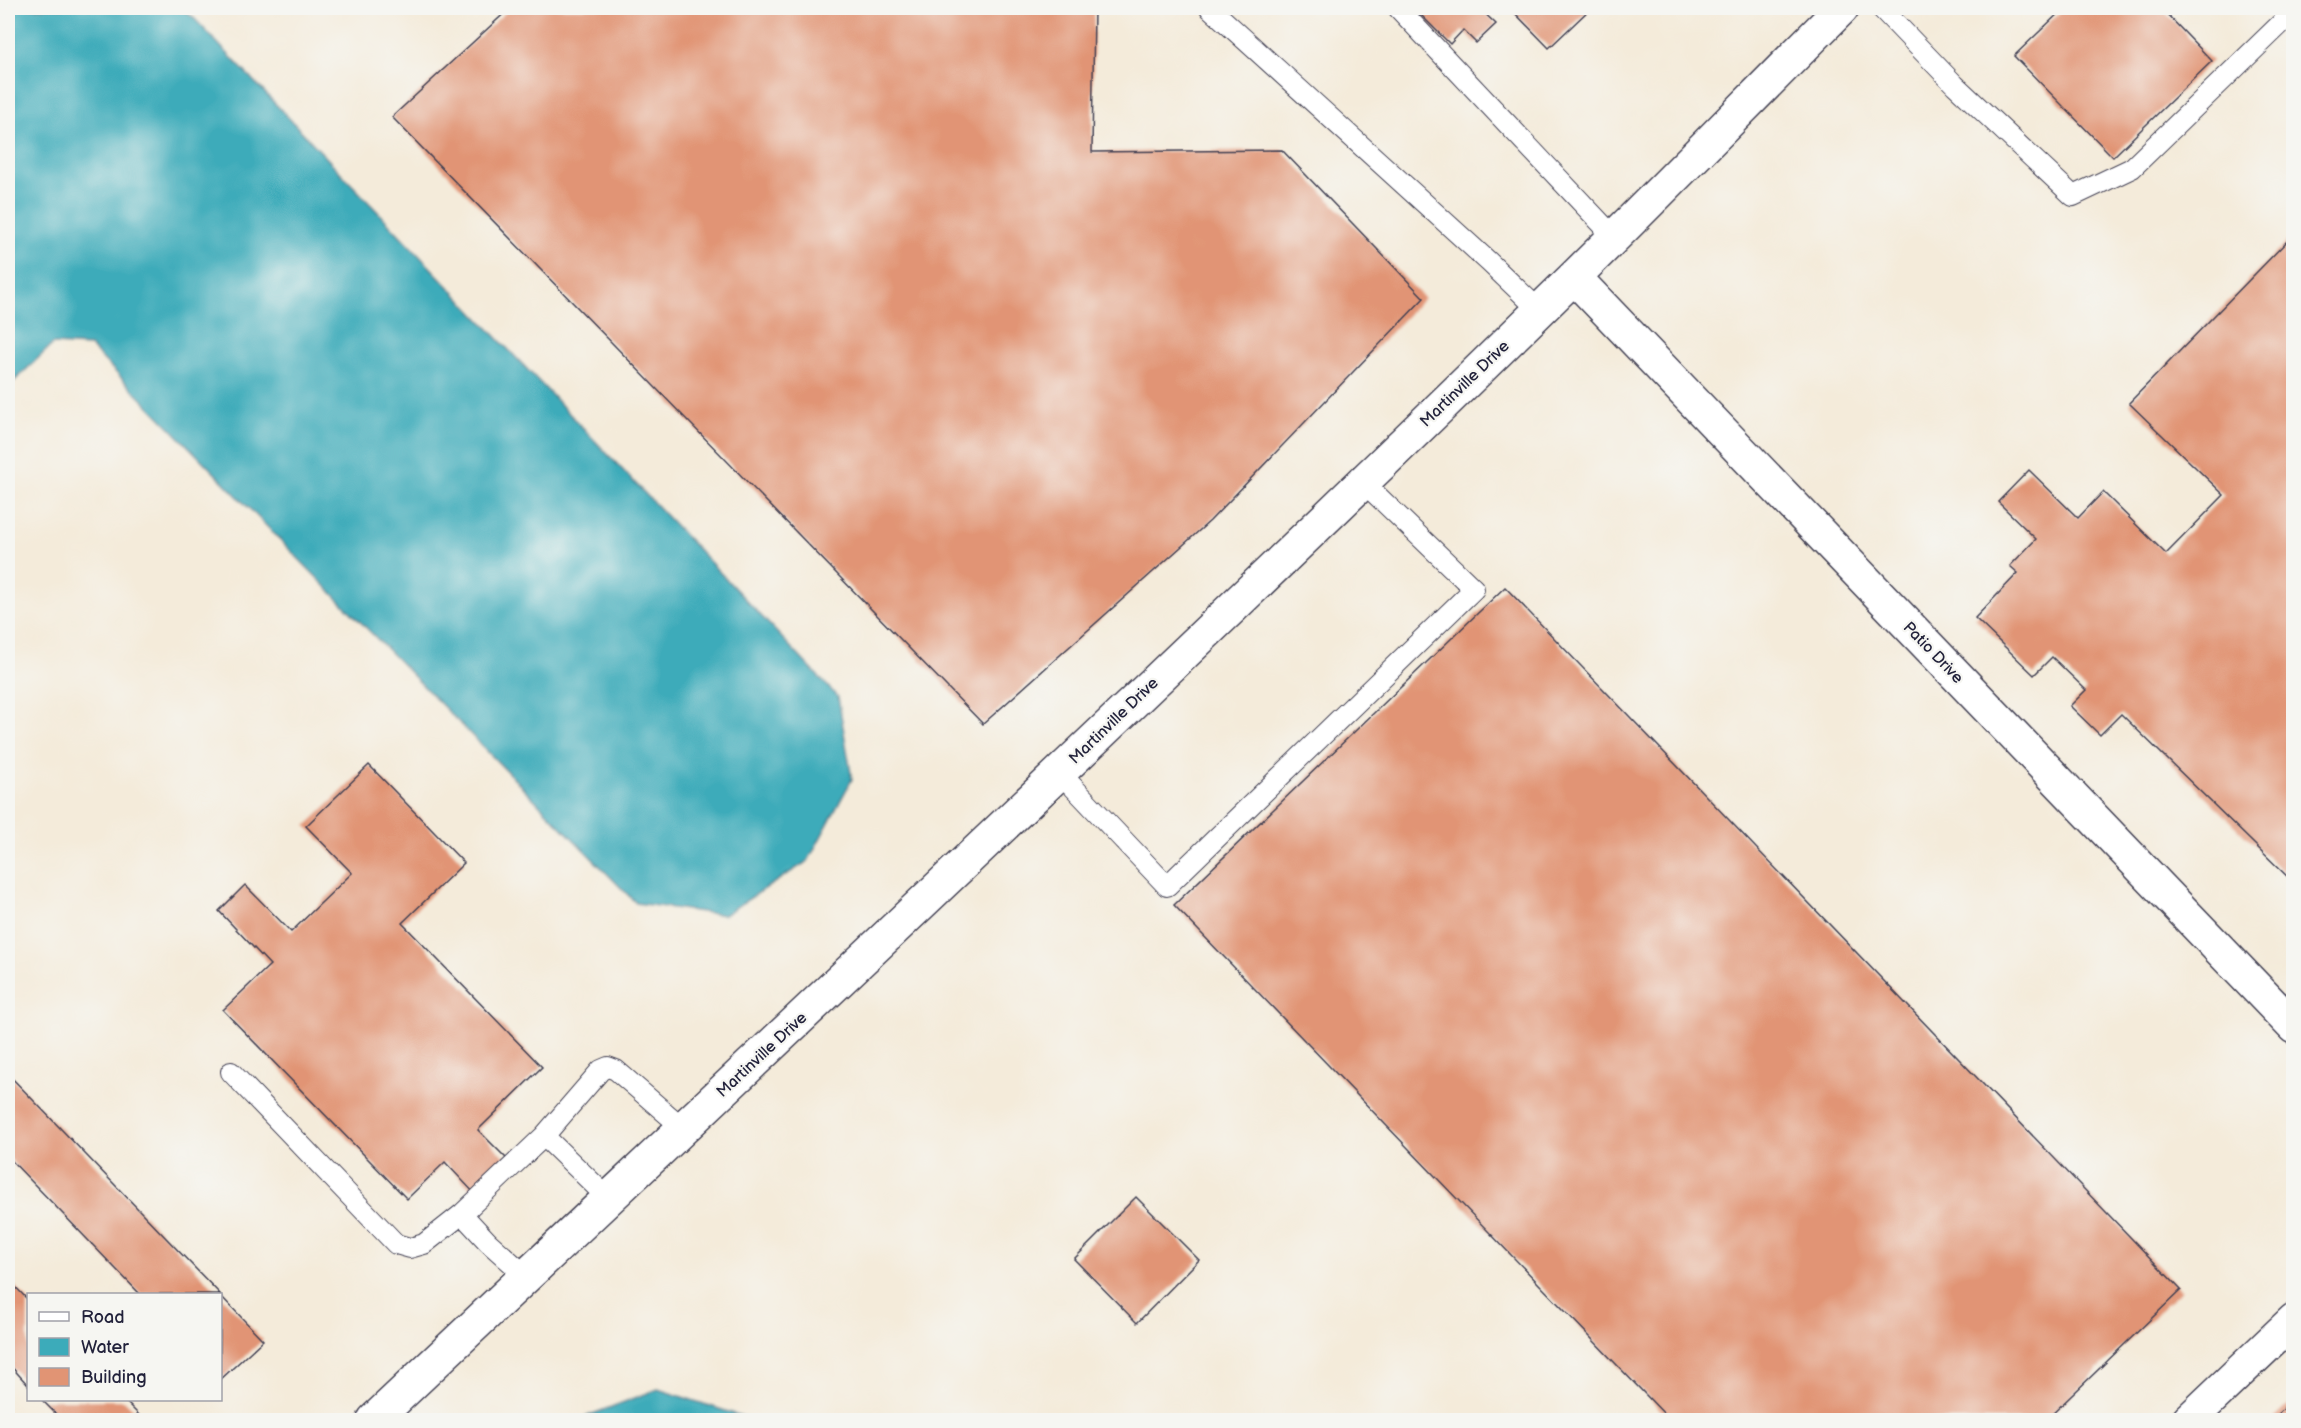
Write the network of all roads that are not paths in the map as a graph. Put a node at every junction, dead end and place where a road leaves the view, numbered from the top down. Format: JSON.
{"nodes":[{"id":1,"x":1210,"y":8,"type":"edge"},
{"id":2,"x":1398,"y":8,"type":"edge"},
{"id":3,"x":1842,"y":8,"type":"edge"},
{"id":4,"x":1881,"y":8,"type":"edge"},
{"id":5,"x":2294,"y":11,"type":"edge"},
{"id":6,"x":1614,"y":237,"type":"junction"},
{"id":7,"x":1575,"y":277,"type":"junction"},
{"id":8,"x":1539,"y":310,"type":"junction"},
{"id":9,"x":1362,"y":481,"type":"junction"},
{"id":10,"x":1059,"y":772,"type":"junction"},
{"id":11,"x":2294,"y":1027,"type":"edge"},
{"id":12,"x":231,"y":1072,"type":"dead end"},
{"id":13,"x":682,"y":1128,"type":"junction"},
{"id":14,"x":544,"y":1136,"type":"junction"},
{"id":15,"x":608,"y":1198,"type":"junction"},
{"id":16,"x":462,"y":1214,"type":"junction"},
{"id":17,"x":526,"y":1276,"type":"junction"},
{"id":18,"x":2294,"y":1320,"type":"edge"},
{"id":19,"x":374,"y":1420,"type":"edge"},
{"id":20,"x":2188,"y":1420,"type":"edge"}],
"edges":[{"from":1,"to":8,"type":"lane"},
{"from":2,"to":6,"type":"lane"},
{"from":3,"to":6,"type":"street","name":"Martinville Drive"},
{"from":4,"to":5,"type":"lane"},
{"from":6,"to":7,"type":"street","name":"Martinville Drive"},
{"from":7,"to":8,"type":"street","name":"Martinville Drive"},
{"from":7,"to":11,"type":"street","name":"Patio Drive"},
{"from":8,"to":9,"type":"street","name":"Martinville Drive"},
{"from":9,"to":10,"type":"street","name":"Martinville Drive"},
{"from":9,"to":10,"type":"lane"},
{"from":10,"to":13,"type":"street","name":"Martinville Drive"},
{"from":12,"to":16,"type":"lane"},
{"from":13,"to":14,"type":"lane"},
{"from":13,"to":15,"type":"street","name":"Martinville Drive"},
{"from":14,"to":15,"type":"lane"},
{"from":14,"to":16,"type":"lane"},
{"from":15,"to":17,"type":"street","name":"Martinville Drive"},
{"from":16,"to":17,"type":"lane"},
{"from":17,"to":19,"type":"street","name":"Martinville Drive"},
{"from":18,"to":20,"type":"street"}]}
